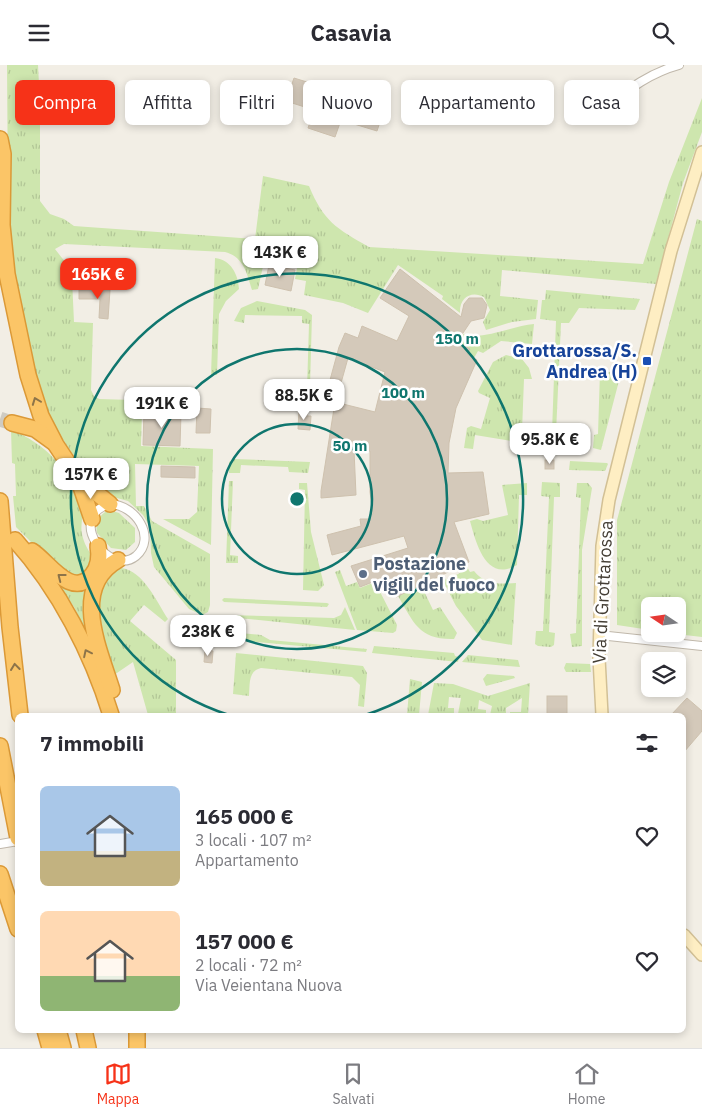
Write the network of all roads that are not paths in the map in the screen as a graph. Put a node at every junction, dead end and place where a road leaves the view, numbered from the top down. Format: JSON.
{"nodes":[{"id":1,"x":679,"y":65,"type":"edge"},
{"id":2,"x":639,"y":82,"type":"edge"},
{"id":3,"x":0,"y":139,"type":"edge"},
{"id":4,"x":702,"y":152,"type":"edge"},
{"id":5,"x":12,"y":423,"type":"tunnel mouth"},
{"id":6,"x":56,"y":445,"type":"junction"},
{"id":7,"x":78,"y":478,"type":"junction"},
{"id":8,"x":0,"y":501,"type":"edge"},
{"id":9,"x":110,"y":504,"type":"junction"},
{"id":10,"x":92,"y":519,"type":"junction"},
{"id":11,"x":98,"y":546,"type":"junction"},
{"id":12,"x":118,"y":559,"type":"junction"},
{"id":13,"x":599,"y":635,"type":"junction"},
{"id":14,"x":702,"y":646,"type":"edge"},
{"id":15,"x":20,"y":713,"type":"edge"},
{"id":16,"x":110,"y":713,"type":"edge"},
{"id":17,"x":118,"y":713,"type":"edge"},
{"id":18,"x":602,"y":713,"type":"edge"},
{"id":19,"x":0,"y":746,"type":"edge"},
{"id":20,"x":15,"y":824,"type":"edge"},
{"id":21,"x":15,"y":840,"type":"edge"},
{"id":22,"x":0,"y":844,"type":"edge"},
{"id":23,"x":0,"y":874,"type":"edge"},
{"id":24,"x":15,"y":920,"type":"edge"},
{"id":25,"x":686,"y":937,"type":"edge"},
{"id":26,"x":702,"y":955,"type":"edge"},
{"id":27,"x":47,"y":1033,"type":"edge"},
{"id":28,"x":59,"y":1033,"type":"edge"},
{"id":29,"x":85,"y":1033,"type":"edge"},
{"id":30,"x":137,"y":1033,"type":"edge"},
{"id":31,"x":50,"y":1048,"type":"edge"},
{"id":32,"x":63,"y":1048,"type":"edge"},
{"id":33,"x":88,"y":1048,"type":"edge"},
{"id":34,"x":137,"y":1048,"type":"edge"}],
"edges":[{"from":1,"to":2,"type":"street"},
{"from":6,"to":3,"type":"highway","one_way":true},
{"from":4,"to":13,"type":"street","name":"Via di Grottarossa"},
{"from":5,"to":6,"type":"highway"},
{"from":6,"to":7,"type":"highway"},
{"from":7,"to":9,"type":"highway"},
{"from":7,"to":10,"type":"highway"},
{"from":15,"to":8,"type":"highway","one_way":true},
{"from":9,"to":10,"type":"street"},
{"from":9,"to":12,"type":"street"},
{"from":10,"to":11,"type":"street"},
{"from":11,"to":12,"type":"street"},
{"from":11,"to":16,"type":"highway"},
{"from":12,"to":17,"type":"highway"},
{"from":13,"to":14,"type":"street"},
{"from":13,"to":18,"type":"street","name":"Via di Grottarossa"},
{"from":19,"to":20,"type":"highway"},
{"from":21,"to":22,"type":"street"},
{"from":23,"to":24,"type":"highway"},
{"from":25,"to":26,"type":"street"},
{"from":27,"to":31,"type":"highway"},
{"from":28,"to":32,"type":"highway"},
{"from":29,"to":33,"type":"highway"},
{"from":30,"to":34,"type":"highway"}]}
